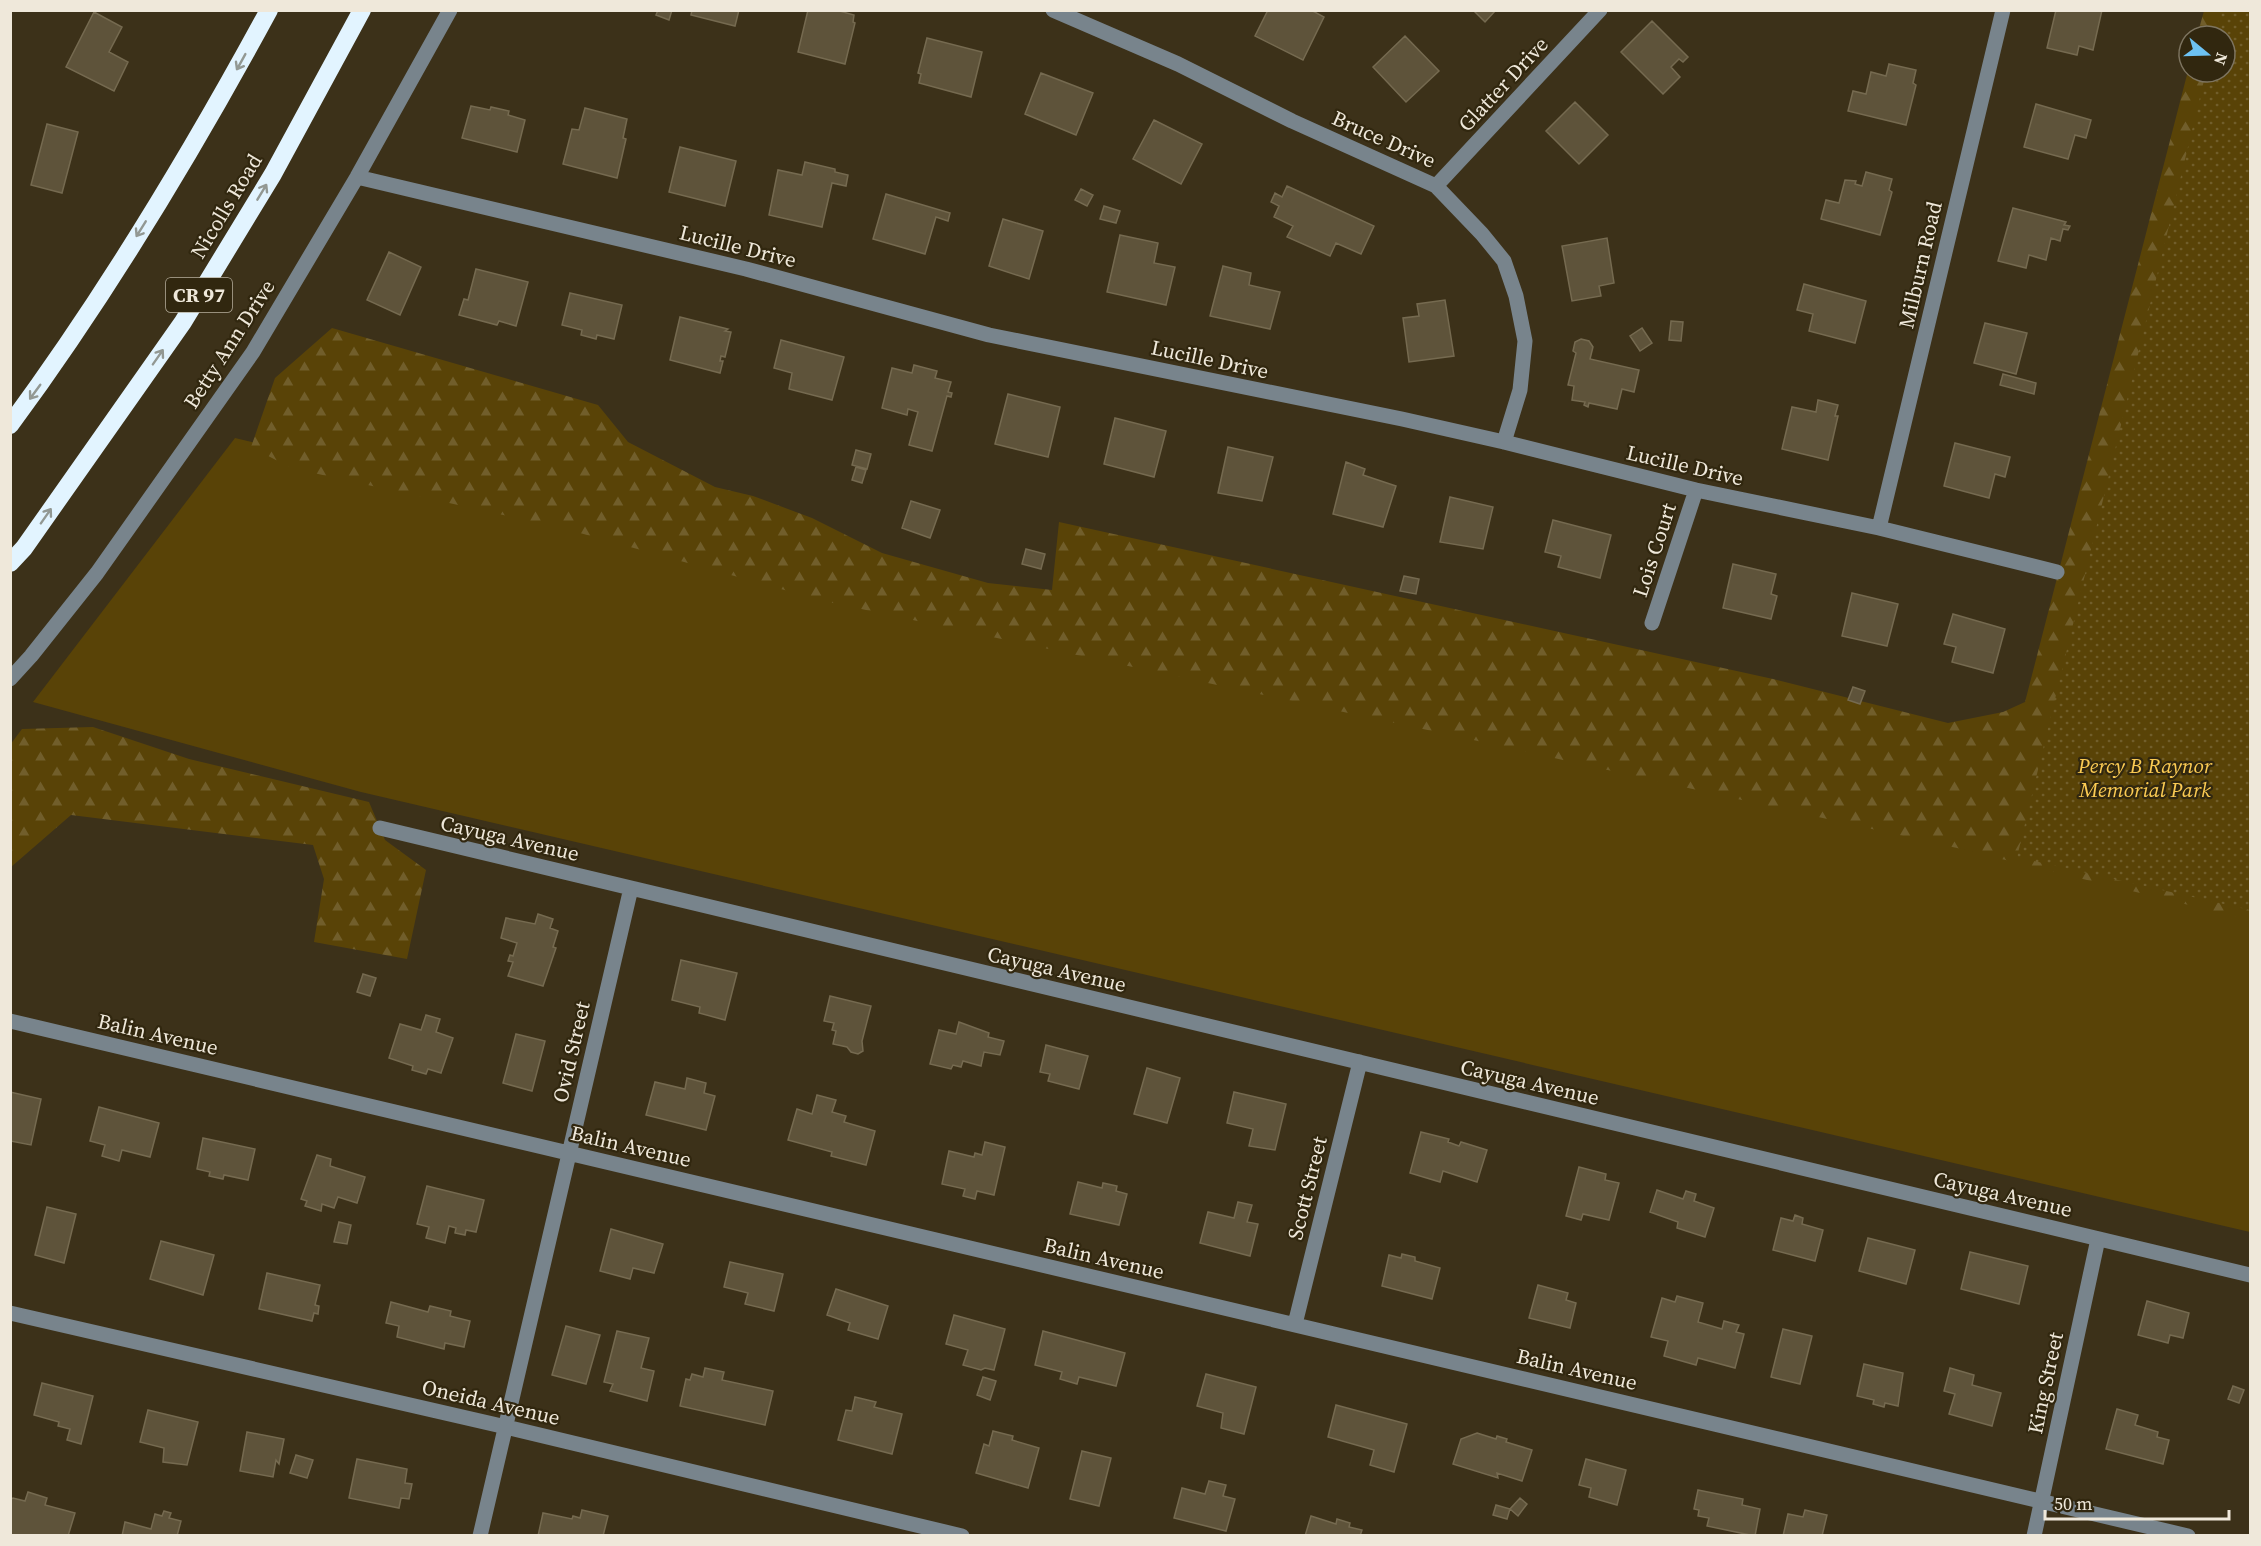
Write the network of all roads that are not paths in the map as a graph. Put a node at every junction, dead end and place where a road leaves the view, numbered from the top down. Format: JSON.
{"nodes":[{"id":1,"x":269,"y":10,"type":"edge"},
{"id":2,"x":362,"y":10,"type":"edge"},
{"id":3,"x":450,"y":10,"type":"edge"},
{"id":4,"x":1053,"y":10,"type":"edge"},
{"id":5,"x":1600,"y":10,"type":"edge"},
{"id":6,"x":2002,"y":10,"type":"edge"},
{"id":7,"x":357,"y":177,"type":"junction"},
{"id":8,"x":1436,"y":186,"type":"junction"},
{"id":9,"x":10,"y":425,"type":"edge"},
{"id":10,"x":1504,"y":442,"type":"junction"},
{"id":11,"x":1696,"y":490,"type":"junction"},
{"id":12,"x":1879,"y":528,"type":"junction"},
{"id":13,"x":10,"y":563,"type":"edge"},
{"id":14,"x":2057,"y":572,"type":"dead end"},
{"id":15,"x":1652,"y":623,"type":"dead end"},
{"id":16,"x":10,"y":679,"type":"edge"},
{"id":17,"x":380,"y":828,"type":"dead end"},
{"id":18,"x":631,"y":888,"type":"junction"},
{"id":19,"x":10,"y":1021,"type":"edge"},
{"id":20,"x":1360,"y":1062,"type":"junction"},
{"id":21,"x":569,"y":1153,"type":"junction"},
{"id":22,"x":2098,"y":1239,"type":"junction"},
{"id":23,"x":2250,"y":1275,"type":"edge"},
{"id":24,"x":10,"y":1313,"type":"edge"},
{"id":25,"x":1295,"y":1324,"type":"junction"},
{"id":26,"x":506,"y":1427,"type":"junction"},
{"id":27,"x":2041,"y":1501,"type":"junction"},
{"id":28,"x":480,"y":1536,"type":"edge"},
{"id":29,"x":962,"y":1536,"type":"edge"},
{"id":30,"x":2034,"y":1536,"type":"edge"},
{"id":31,"x":2188,"y":1536,"type":"edge"}],
"edges":[{"from":1,"to":9,"type":"highway","one_way":true},
{"from":13,"to":2,"type":"highway","name":"Nicolls Road","number":"CR 97","one_way":true},
{"from":3,"to":7,"type":"street","name":"Betty Ann Drive"},
{"from":4,"to":8,"type":"street","name":"Bruce Drive"},
{"from":5,"to":8,"type":"street","name":"Glatter Drive"},
{"from":6,"to":12,"type":"street","name":"Milburn Road"},
{"from":7,"to":10,"type":"street","name":"Lucille Drive"},
{"from":7,"to":16,"type":"street","name":"Betty Ann Drive"},
{"from":8,"to":10,"type":"street","name":"Bruce Drive"},
{"from":10,"to":11,"type":"street","name":"Lucille Drive"},
{"from":11,"to":12,"type":"street","name":"Lucille Drive"},
{"from":11,"to":15,"type":"street","name":"Lois Court"},
{"from":12,"to":14,"type":"street","name":"Lucille Drive"},
{"from":17,"to":18,"type":"street","name":"Cayuga Avenue"},
{"from":18,"to":20,"type":"street","name":"Cayuga Avenue"},
{"from":18,"to":21,"type":"street","name":"Ovid Street"},
{"from":19,"to":21,"type":"street","name":"Balin Avenue"},
{"from":20,"to":22,"type":"street","name":"Cayuga Avenue"},
{"from":20,"to":25,"type":"street","name":"Scott Street"},
{"from":21,"to":25,"type":"street","name":"Balin Avenue"},
{"from":21,"to":26,"type":"street","name":"Ovid Street"},
{"from":22,"to":23,"type":"street","name":"Cayuga Avenue"},
{"from":22,"to":27,"type":"street","name":"King Street"},
{"from":24,"to":26,"type":"street","name":"Oneida Avenue"},
{"from":25,"to":27,"type":"street","name":"Balin Avenue"},
{"from":26,"to":28,"type":"street","name":"Ovid Street"},
{"from":26,"to":29,"type":"street","name":"Oneida Avenue"},
{"from":27,"to":30,"type":"street","name":"King Street"},
{"from":27,"to":31,"type":"street","name":"Balin Avenue"}]}
